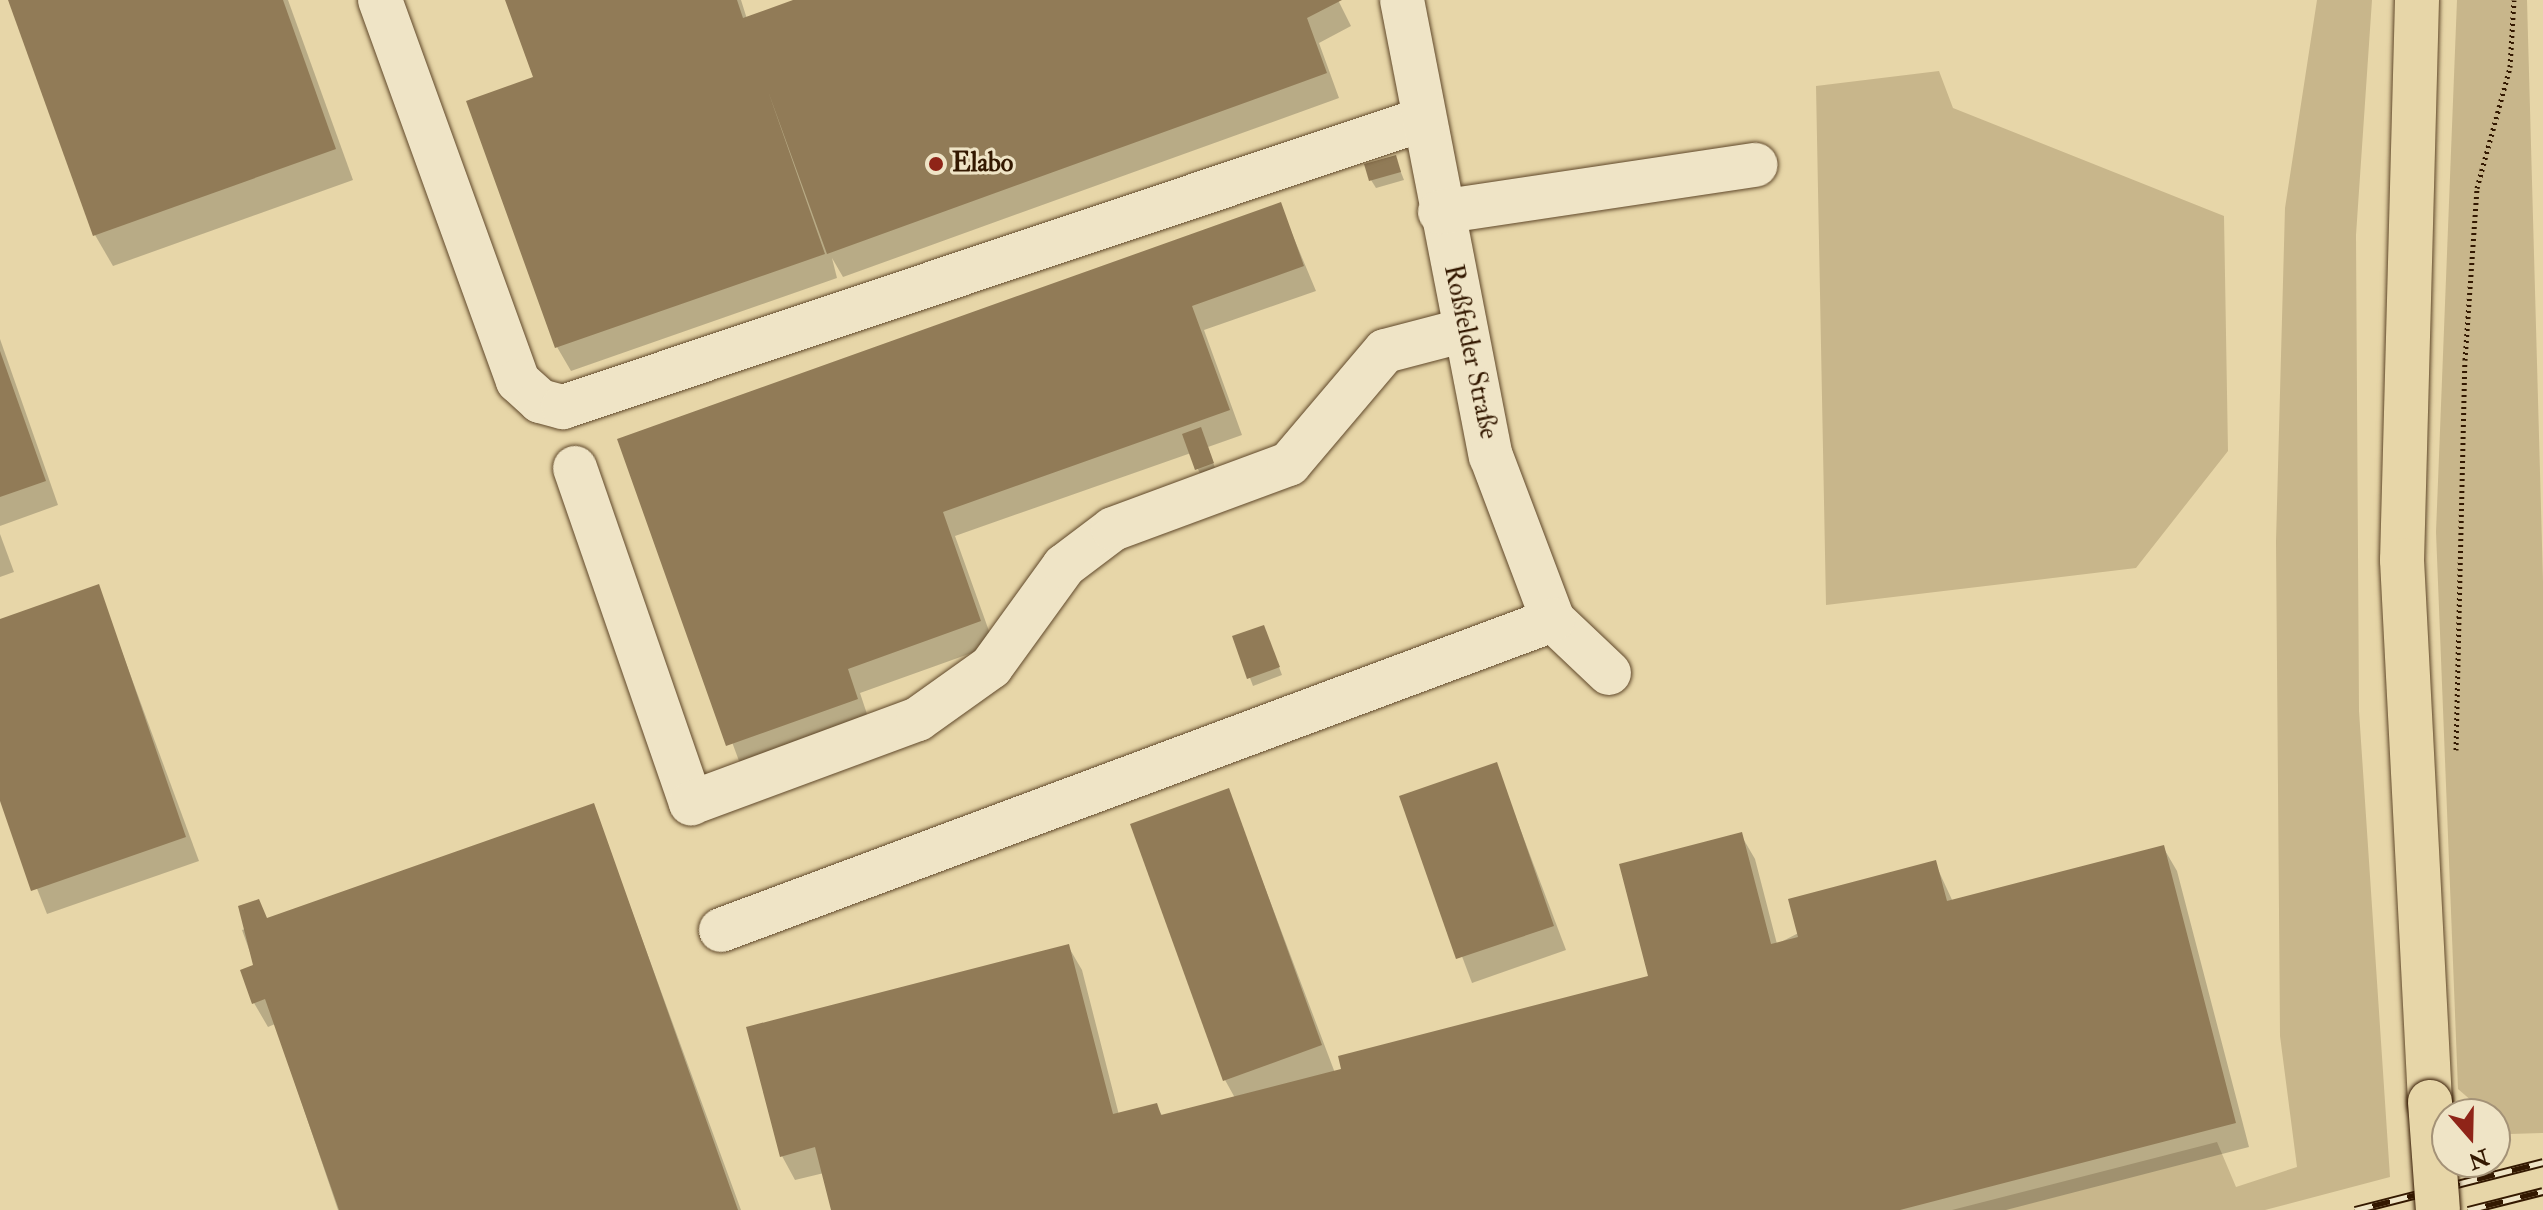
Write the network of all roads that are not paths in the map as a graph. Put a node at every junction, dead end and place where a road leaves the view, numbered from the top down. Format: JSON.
{"nodes":[{"id":1,"x":380,"y":0,"type":"edge"},
{"id":2,"x":1402,"y":0,"type":"edge"},
{"id":3,"x":2417,"y":0,"type":"edge"},
{"id":4,"x":1421,"y":120,"type":"junction"},
{"id":5,"x":1756,"y":165,"type":"dead end"},
{"id":6,"x":1440,"y":212,"type":"junction"},
{"id":7,"x":1465,"y":330,"type":"junction"},
{"id":8,"x":575,"y":468,"type":"dead end"},
{"id":9,"x":1553,"y":620,"type":"junction"},
{"id":10,"x":1609,"y":673,"type":"dead end"},
{"id":11,"x":721,"y":930,"type":"dead end"},
{"id":12,"x":2438,"y":1210,"type":"edge"}],
"edges":[{"from":1,"to":4,"type":"street"},
{"from":2,"to":4,"type":"street","name":"Roßfelder Straße"},
{"from":3,"to":12,"type":"main road","bridge":true},
{"from":4,"to":6,"type":"street","name":"Roßfelder Straße"},
{"from":5,"to":6,"type":"street"},
{"from":6,"to":7,"type":"street","name":"Roßfelder Straße"},
{"from":7,"to":8,"type":"street"},
{"from":7,"to":9,"type":"street","name":"Roßfelder Straße"},
{"from":9,"to":10,"type":"street","name":"Roßfelder Straße"},
{"from":9,"to":11,"type":"street"}]}
